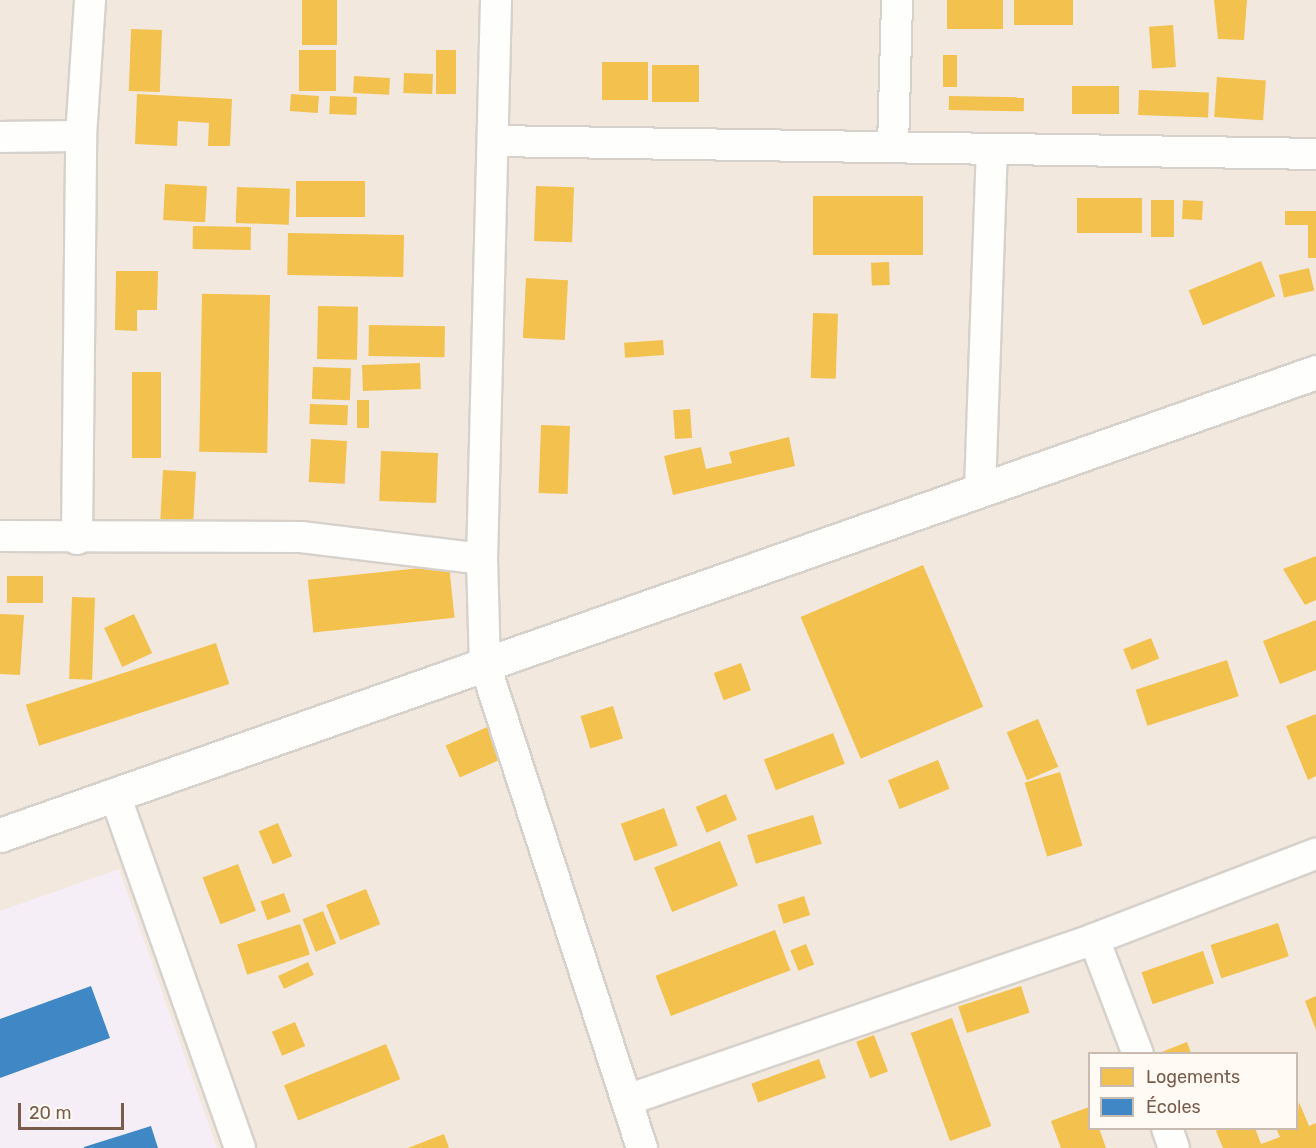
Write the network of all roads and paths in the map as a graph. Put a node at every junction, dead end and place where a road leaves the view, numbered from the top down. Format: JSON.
{"nodes":[{"id":1,"x":90,"y":0,"type":"edge"},
{"id":2,"x":496,"y":0,"type":"edge"},
{"id":3,"x":897,"y":0,"type":"edge"},
{"id":4,"x":81,"y":136,"type":"junction"},
{"id":5,"x":0,"y":137,"type":"edge"},
{"id":6,"x":493,"y":141,"type":"junction"},
{"id":7,"x":893,"y":146,"type":"junction"},
{"id":8,"x":992,"y":148,"type":"junction"},
{"id":9,"x":1316,"y":154,"type":"edge"},
{"id":10,"x":1316,"y":372,"type":"edge"},
{"id":11,"x":980,"y":490,"type":"junction"},
{"id":12,"x":0,"y":536,"type":"edge"},
{"id":13,"x":77,"y":539,"type":"junction"},
{"id":14,"x":482,"y":559,"type":"junction"},
{"id":15,"x":484,"y":665,"type":"junction"},
{"id":16,"x":115,"y":795,"type":"junction"},
{"id":17,"x":0,"y":836,"type":"edge"},
{"id":18,"x":1316,"y":854,"type":"edge"},
{"id":19,"x":1094,"y":939,"type":"junction"},
{"id":20,"x":1138,"y":1052,"type":"edge"},
{"id":21,"x":627,"y":1100,"type":"junction"},
{"id":22,"x":1168,"y":1130,"type":"edge"},
{"id":23,"x":240,"y":1148,"type":"edge"},
{"id":24,"x":642,"y":1148,"type":"edge"},
{"id":25,"x":1174,"y":1148,"type":"edge"}],
"edges":[{"from":1,"to":4,"type":"street"},
{"from":2,"to":6,"type":"street"},
{"from":3,"to":7,"type":"street"},
{"from":4,"to":5,"type":"street"},
{"from":4,"to":13,"type":"street"},
{"from":6,"to":7,"type":"street"},
{"from":6,"to":14,"type":"street"},
{"from":7,"to":8,"type":"street"},
{"from":8,"to":9,"type":"street"},
{"from":8,"to":11,"type":"street"},
{"from":10,"to":11,"type":"street"},
{"from":11,"to":15,"type":"street"},
{"from":12,"to":13,"type":"street"},
{"from":13,"to":14,"type":"street"},
{"from":14,"to":15,"type":"street"},
{"from":15,"to":16,"type":"street"},
{"from":15,"to":21,"type":"street"},
{"from":16,"to":17,"type":"street"},
{"from":16,"to":23,"type":"street"},
{"from":18,"to":19,"type":"street"},
{"from":19,"to":20,"type":"street"},
{"from":19,"to":21,"type":"street"},
{"from":21,"to":24,"type":"street"},
{"from":22,"to":25,"type":"street"}]}
